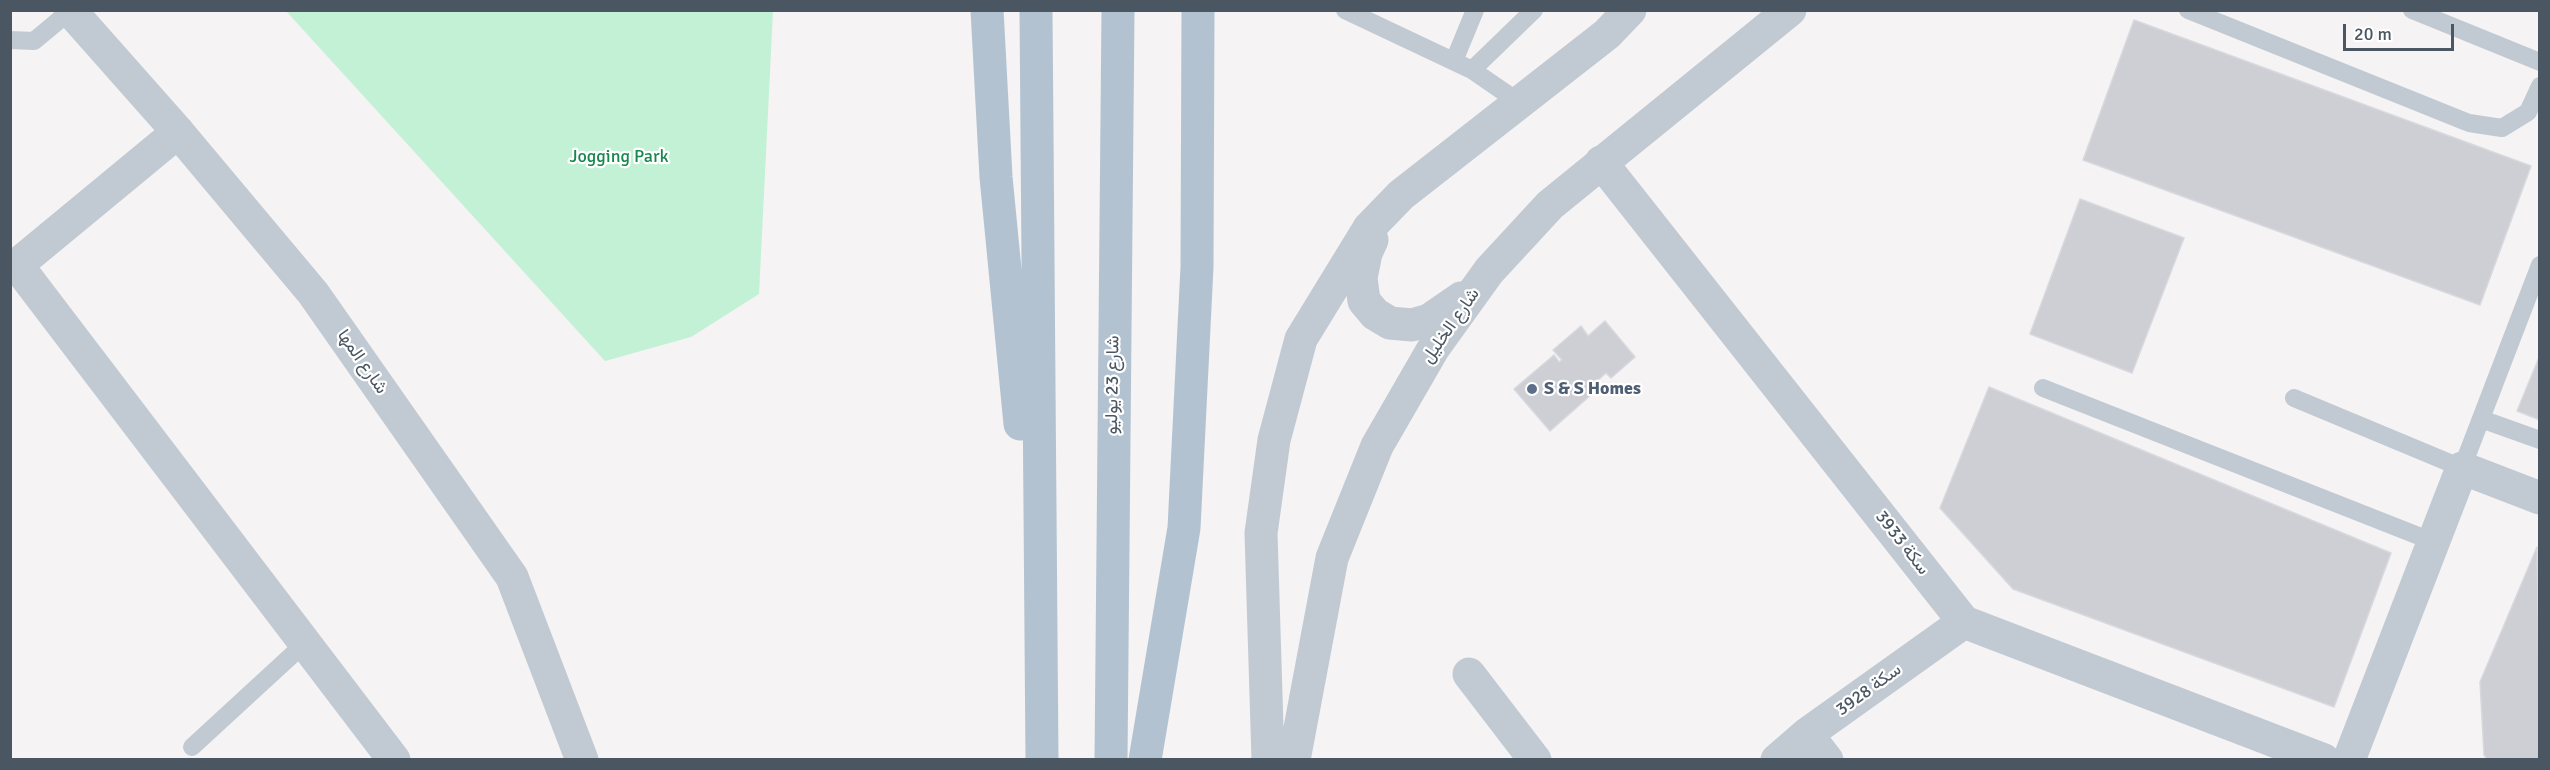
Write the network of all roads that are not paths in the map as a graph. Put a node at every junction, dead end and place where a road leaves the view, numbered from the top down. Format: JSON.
{"nodes":[{"id":1,"x":987,"y":10,"type":"edge"},
{"id":2,"x":1036,"y":10,"type":"edge"},
{"id":3,"x":1118,"y":10,"type":"edge"},
{"id":4,"x":1198,"y":10,"type":"edge"},
{"id":5,"x":1345,"y":10,"type":"edge"},
{"id":6,"x":1475,"y":10,"type":"edge"},
{"id":7,"x":1534,"y":10,"type":"edge"},
{"id":8,"x":1630,"y":10,"type":"edge"},
{"id":9,"x":1790,"y":10,"type":"edge"},
{"id":10,"x":2188,"y":10,"type":"edge"},
{"id":11,"x":2412,"y":10,"type":"edge"},
{"id":12,"x":70,"y":11,"type":"edge"},
{"id":13,"x":10,"y":40,"type":"edge"},
{"id":14,"x":1454,"y":61,"type":"junction"},
{"id":15,"x":2540,"y":62,"type":"edge"},
{"id":16,"x":1472,"y":70,"type":"junction"},
{"id":17,"x":2540,"y":86,"type":"edge"},
{"id":18,"x":1520,"y":103,"type":"junction"},
{"id":19,"x":178,"y":132,"type":"junction"},
{"id":20,"x":1601,"y":162,"type":"junction"},
{"id":21,"x":1401,"y":195,"type":"junction"},
{"id":22,"x":14,"y":262,"type":"edge"},
{"id":23,"x":2540,"y":265,"type":"edge"},
{"id":24,"x":1489,"y":272,"type":"junction"},
{"id":25,"x":2043,"y":388,"type":"dead end"},
{"id":26,"x":2294,"y":398,"type":"dead end"},
{"id":27,"x":2481,"y":419,"type":"junction"},
{"id":28,"x":2540,"y":440,"type":"edge"},
{"id":29,"x":2462,"y":468,"type":"junction"},
{"id":30,"x":2540,"y":498,"type":"edge"},
{"id":31,"x":2434,"y":542,"type":"junction"},
{"id":32,"x":1964,"y":622,"type":"junction"},
{"id":33,"x":304,"y":644,"type":"junction"},
{"id":34,"x":1042,"y":652,"type":"junction"},
{"id":35,"x":1469,"y":674,"type":"dead end"},
{"id":36,"x":192,"y":747,"type":"dead end"},
{"id":37,"x":1817,"y":747,"type":"edge"},
{"id":38,"x":394,"y":759,"type":"edge"},
{"id":39,"x":582,"y":759,"type":"edge"},
{"id":40,"x":1042,"y":759,"type":"edge"},
{"id":41,"x":1111,"y":759,"type":"edge"},
{"id":42,"x":1145,"y":759,"type":"edge"},
{"id":43,"x":1268,"y":759,"type":"edge"},
{"id":44,"x":1294,"y":759,"type":"edge"},
{"id":45,"x":1535,"y":759,"type":"edge"},
{"id":46,"x":1777,"y":759,"type":"edge"},
{"id":47,"x":2324,"y":759,"type":"edge"},
{"id":48,"x":2349,"y":759,"type":"edge"}],
"edges":[{"from":1,"to":34,"type":"main road"},
{"from":2,"to":34,"type":"main road"},
{"from":3,"to":41,"type":"main road","name":"شارع 23 يوليو"},
{"from":4,"to":42,"type":"main road"},
{"from":5,"to":14,"type":"lane"},
{"from":6,"to":14,"type":"lane"},
{"from":7,"to":16,"type":"lane"},
{"from":8,"to":18,"type":"street"},
{"from":9,"to":20,"type":"street","name":"شارع الخليل"},
{"from":10,"to":17,"type":"lane"},
{"from":11,"to":15,"type":"lane"},
{"from":12,"to":13,"type":"lane"},
{"from":12,"to":19,"type":"street","name":"شارع المها"},
{"from":14,"to":16,"type":"lane"},
{"from":16,"to":18,"type":"lane"},
{"from":18,"to":21,"type":"street"},
{"from":19,"to":22,"type":"street"},
{"from":19,"to":39,"type":"street","name":"شارع المها"},
{"from":20,"to":24,"type":"street","name":"شارع الخليل"},
{"from":20,"to":32,"type":"street","name":"سكة 3933"},
{"from":21,"to":24,"type":"street"},
{"from":21,"to":43,"type":"street"},
{"from":22,"to":33,"type":"street"},
{"from":23,"to":27,"type":"lane"},
{"from":24,"to":44,"type":"street","name":"شارع الخليل"},
{"from":25,"to":31,"type":"lane"},
{"from":26,"to":29,"type":"lane"},
{"from":27,"to":28,"type":"lane"},
{"from":27,"to":29,"type":"lane"},
{"from":29,"to":30,"type":"street"},
{"from":29,"to":31,"type":"street"},
{"from":31,"to":48,"type":"street"},
{"from":32,"to":37,"type":"street","name":"سكة 3928"},
{"from":32,"to":47,"type":"street"},
{"from":33,"to":36,"type":"lane"},
{"from":33,"to":38,"type":"street"},
{"from":34,"to":40,"type":"main road"},
{"from":35,"to":45,"type":"street"},
{"from":37,"to":46,"type":"street","name":"سكة 3928"}]}
